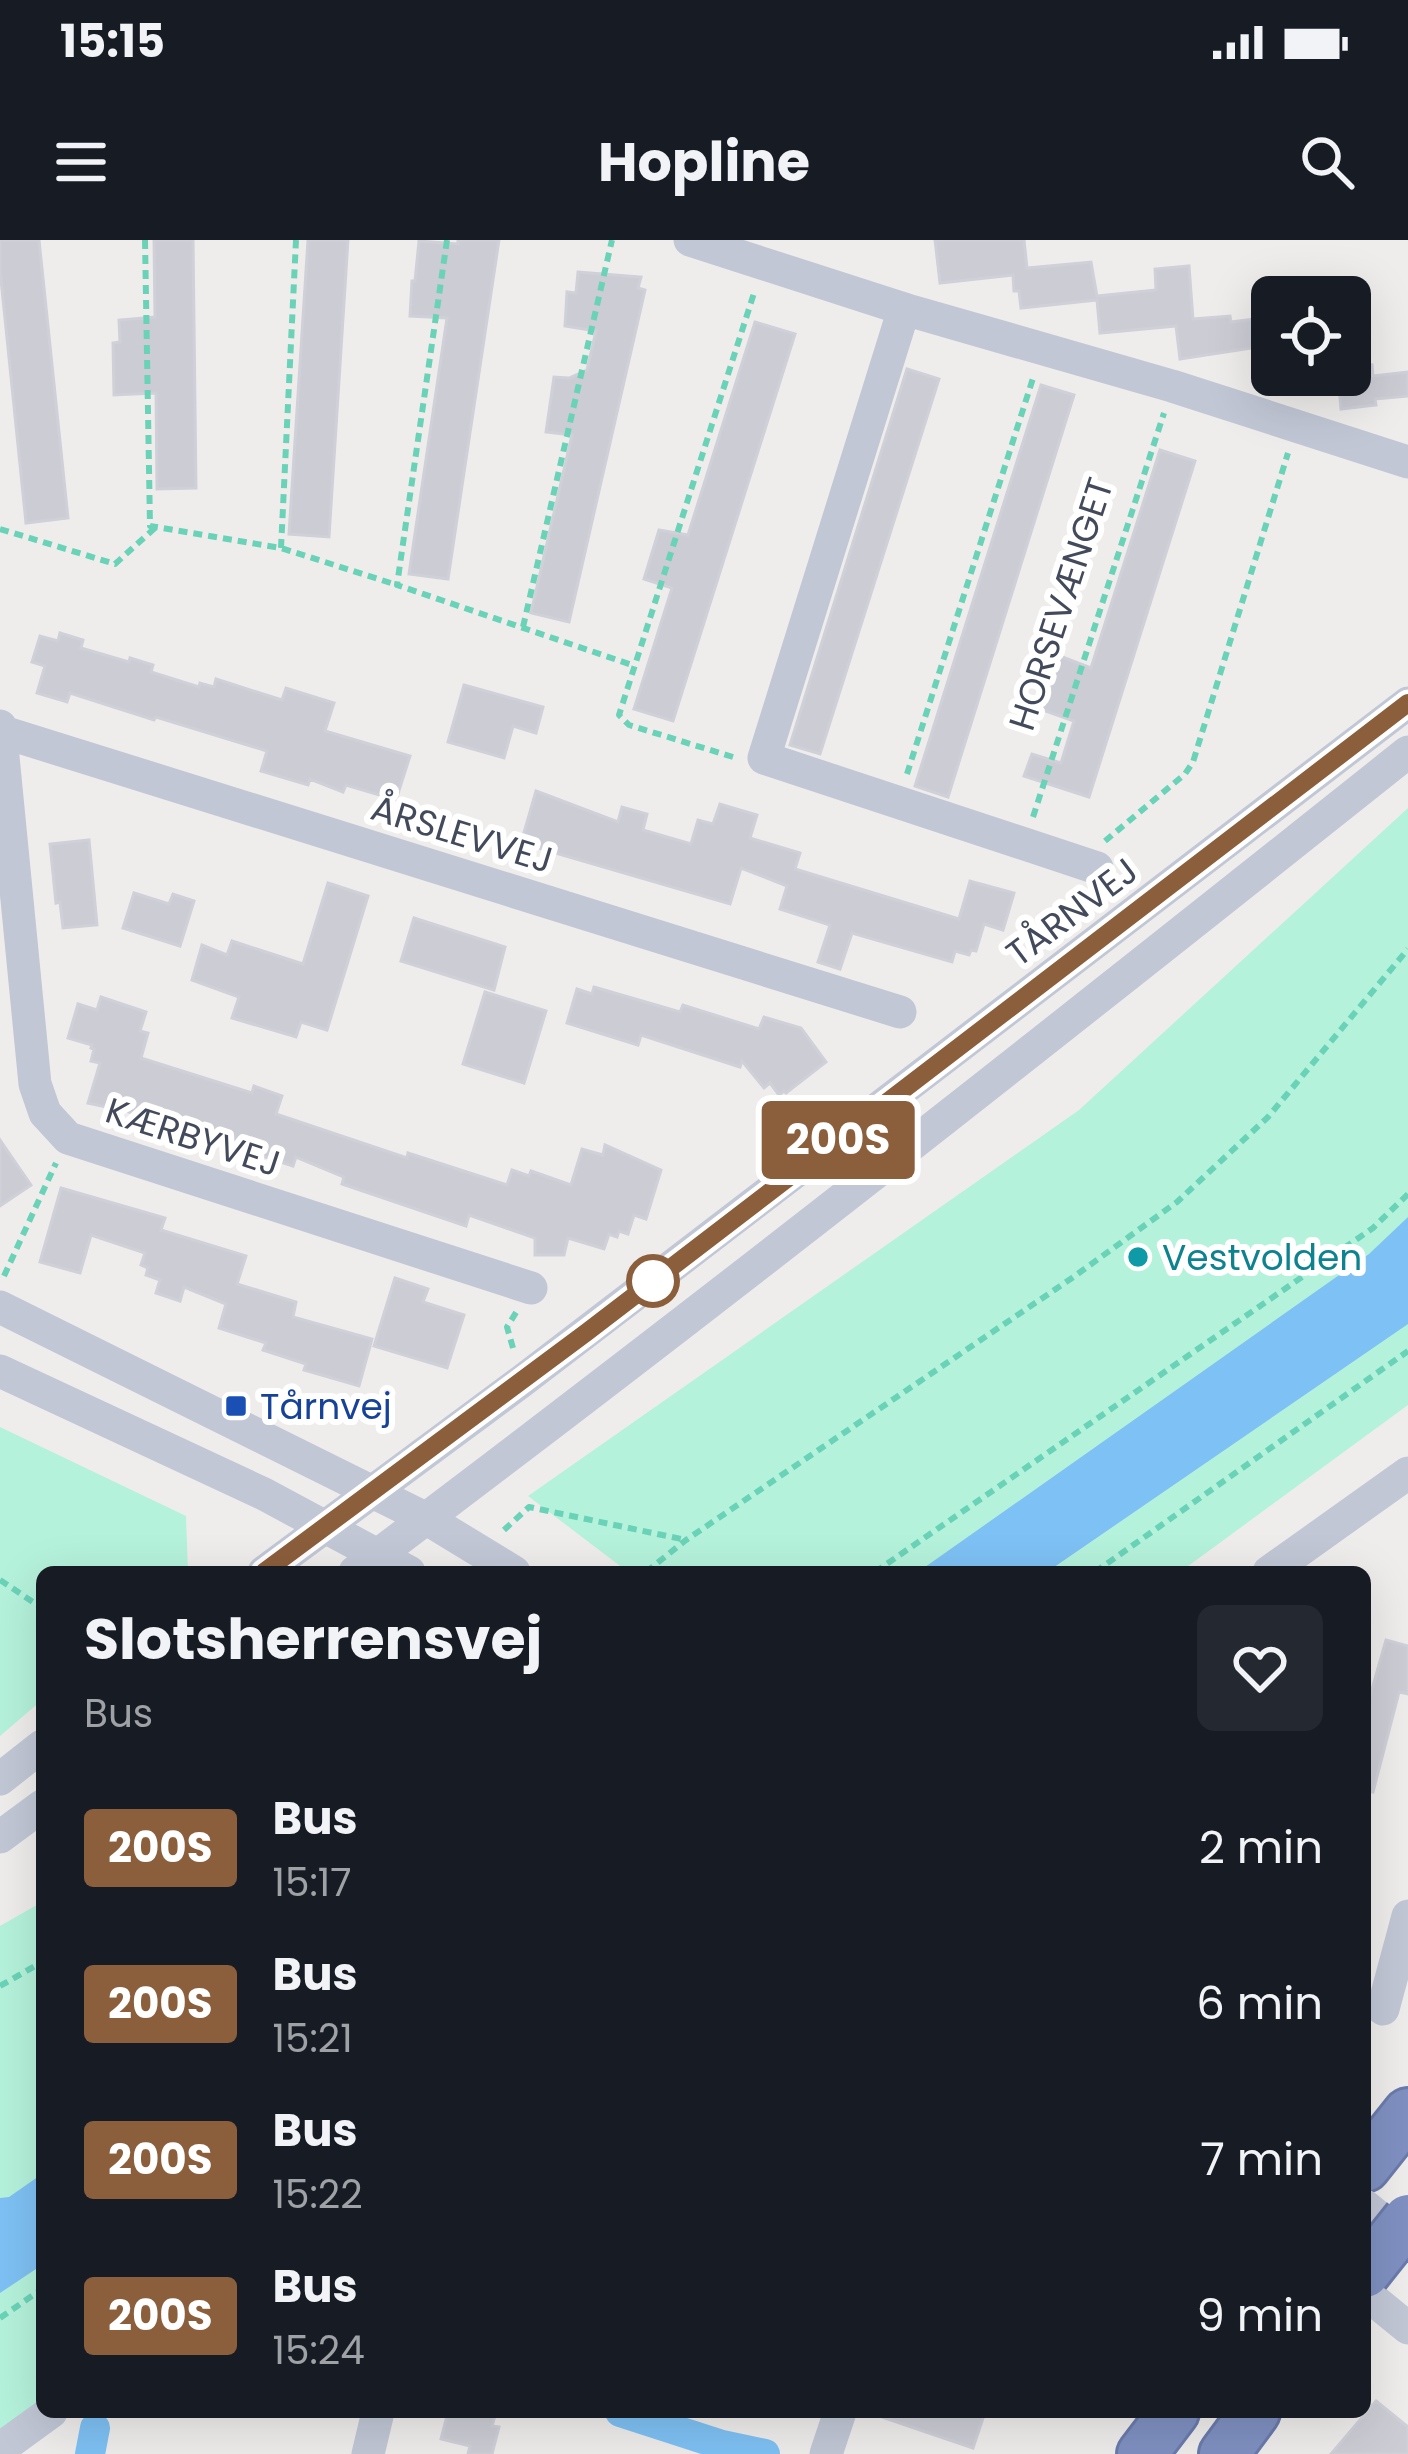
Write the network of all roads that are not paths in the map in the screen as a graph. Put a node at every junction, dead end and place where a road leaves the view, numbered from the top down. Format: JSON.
{"nodes":[{"id":1,"x":690,"y":240,"type":"edge"},
{"id":2,"x":904,"y":309,"type":"junction"},
{"id":3,"x":1408,"y":462,"type":"edge"},
{"id":4,"x":1408,"y":703,"type":"edge"},
{"id":5,"x":0,"y":730,"type":"edge"},
{"id":6,"x":1408,"y":752,"type":"edge"},
{"id":7,"x":1088,"y":865,"type":"road end"},
{"id":8,"x":900,"y":1012,"type":"dead end"},
{"id":9,"x":532,"y":1288,"type":"road end"},
{"id":10,"x":0,"y":1307,"type":"edge"},
{"id":11,"x":0,"y":1371,"type":"edge"},
{"id":12,"x":1408,"y":1473,"type":"edge"},
{"id":13,"x":372,"y":1491,"type":"junction"},
{"id":14,"x":427,"y":1519,"type":"junction"},
{"id":15,"x":322,"y":1526,"type":"junction"},
{"id":16,"x":366,"y":1564,"type":"edge"},
{"id":17,"x":272,"y":1566,"type":"edge"},
{"id":18,"x":505,"y":1566,"type":"edge"},
{"id":19,"x":1277,"y":1566,"type":"edge"},
{"id":20,"x":36,"y":1751,"type":"edge"},
{"id":21,"x":0,"y":1779,"type":"edge"},
{"id":22,"x":36,"y":1810,"type":"edge"},
{"id":23,"x":0,"y":1837,"type":"edge"},
{"id":24,"x":1408,"y":1916,"type":"edge"},
{"id":25,"x":1382,"y":2009,"type":"dead end"},
{"id":26,"x":1408,"y":2113,"type":"edge"},
{"id":27,"x":1371,"y":2160,"type":"edge"},
{"id":28,"x":1371,"y":2211,"type":"edge"},
{"id":29,"x":1408,"y":2219,"type":"edge"},
{"id":30,"x":1408,"y":2241,"type":"edge"},
{"id":31,"x":1371,"y":2265,"type":"edge"},
{"id":32,"x":1371,"y":2298,"type":"edge"},
{"id":33,"x":1408,"y":2328,"type":"edge"},
{"id":34,"x":43,"y":2418,"type":"edge"},
{"id":35,"x":377,"y":2418,"type":"edge"},
{"id":36,"x":838,"y":2418,"type":"edge"},
{"id":37,"x":1169,"y":2418,"type":"edge"},
{"id":38,"x":1251,"y":2418,"type":"edge"},
{"id":39,"x":0,"y":2449,"type":"edge"},
{"id":40,"x":368,"y":2454,"type":"edge"},
{"id":41,"x":826,"y":2454,"type":"edge"},
{"id":42,"x":1142,"y":2454,"type":"edge"},
{"id":43,"x":1224,"y":2454,"type":"edge"}],
"edges":[{"from":1,"to":2,"type":"street"},
{"from":2,"to":3,"type":"street"},
{"from":2,"to":7,"type":"street"},
{"from":4,"to":13,"type":"street","name":"TÅRNVEJ"},
{"from":5,"to":8,"type":"street","name":"ÅRSLEVVEJ"},
{"from":5,"to":9,"type":"street","name":"KÆRBYVEJ"},
{"from":6,"to":14,"type":"street"},
{"from":10,"to":13,"type":"street"},
{"from":11,"to":15,"type":"street"},
{"from":12,"to":19,"type":"street"},
{"from":13,"to":14,"type":"street"},
{"from":13,"to":15,"type":"street","name":"TÅRNVEJ"},
{"from":14,"to":16,"type":"street"},
{"from":14,"to":18,"type":"street"},
{"from":15,"to":16,"type":"street"},
{"from":15,"to":17,"type":"street","name":"TÅRNVEJ"},
{"from":20,"to":21,"type":"street"},
{"from":22,"to":23,"type":"street"},
{"from":24,"to":25,"type":"street"},
{"from":26,"to":27,"type":"highway"},
{"from":28,"to":30,"type":"street"},
{"from":29,"to":31,"type":"highway","bridge":true},
{"from":32,"to":33,"type":"street"},
{"from":34,"to":39,"type":"street"},
{"from":35,"to":40,"type":"street"},
{"from":36,"to":41,"type":"street"},
{"from":37,"to":42,"type":"highway"},
{"from":38,"to":43,"type":"highway"}]}
